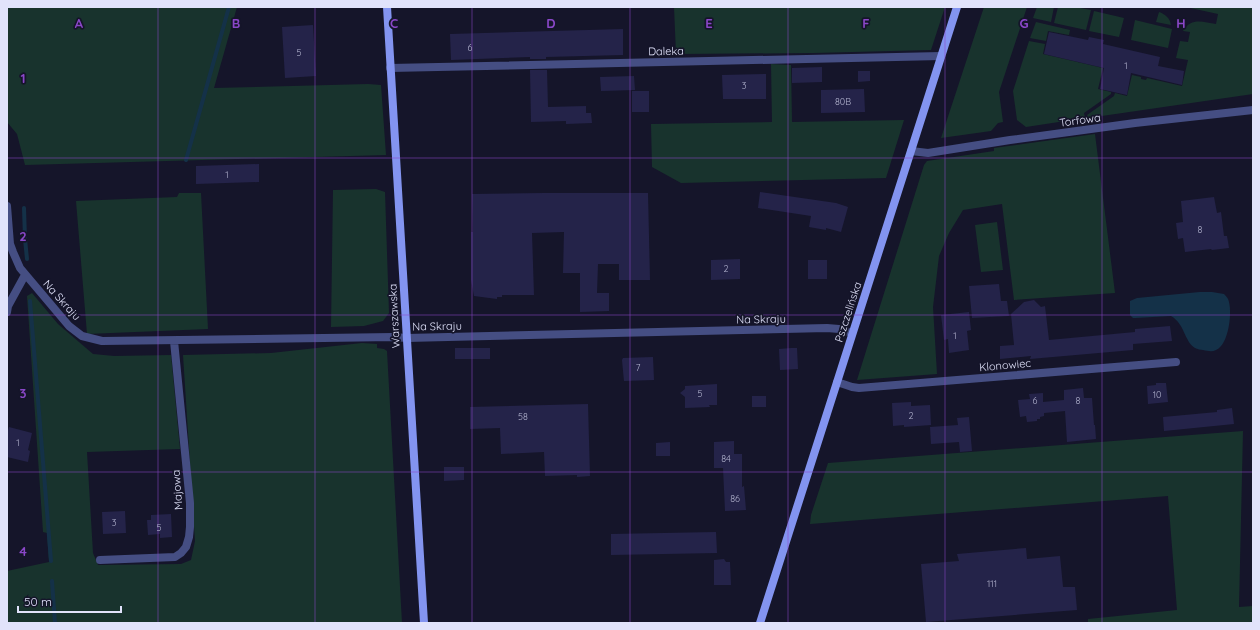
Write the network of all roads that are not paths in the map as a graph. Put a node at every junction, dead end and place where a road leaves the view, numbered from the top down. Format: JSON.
{"nodes":[{"id":1,"x":387,"y":7,"type":"edge"},
{"id":2,"x":957,"y":7,"type":"edge"},
{"id":3,"x":941,"y":56,"type":"junction"},
{"id":4,"x":390,"y":68,"type":"junction"},
{"id":5,"x":1253,"y":110,"type":"edge"},
{"id":6,"x":911,"y":151,"type":"junction"},
{"id":7,"x":7,"y":206,"type":"edge"},
{"id":8,"x":25,"y":275,"type":"junction"},
{"id":9,"x":7,"y":312,"type":"edge"},
{"id":10,"x":852,"y":333,"type":"junction"},
{"id":11,"x":407,"y":338,"type":"junction"},
{"id":12,"x":174,"y":341,"type":"junction"},
{"id":13,"x":1176,"y":362,"type":"dead end"},
{"id":14,"x":837,"y":382,"type":"junction"},
{"id":15,"x":100,"y":560,"type":"dead end"},
{"id":16,"x":424,"y":623,"type":"edge"},
{"id":17,"x":760,"y":623,"type":"edge"}],
"edges":[{"from":1,"to":4,"type":"main road","name":"Warszawska"},
{"from":2,"to":3,"type":"main road","name":"Pszczelińska"},
{"from":3,"to":4,"type":"street","name":"Daleka"},
{"from":3,"to":6,"type":"main road","name":"Pszczelińska"},
{"from":4,"to":11,"type":"main road","name":"Warszawska"},
{"from":5,"to":6,"type":"street","name":"Torfowa"},
{"from":6,"to":10,"type":"main road","name":"Pszczelińska"},
{"from":7,"to":8,"type":"street","name":"Na Skraju"},
{"from":8,"to":9,"type":"street"},
{"from":8,"to":12,"type":"street","name":"Na Skraju"},
{"from":10,"to":11,"type":"street","name":"Na Skraju"},
{"from":10,"to":14,"type":"main road","name":"Pszczelińska"},
{"from":11,"to":12,"type":"street","name":"Na Skraju"},
{"from":11,"to":16,"type":"main road","name":"Warszawska"},
{"from":12,"to":15,"type":"street","name":"Majowa"},
{"from":13,"to":14,"type":"street","name":"Klonowiec"},
{"from":14,"to":17,"type":"main road","name":"Pszczelińska"}]}
